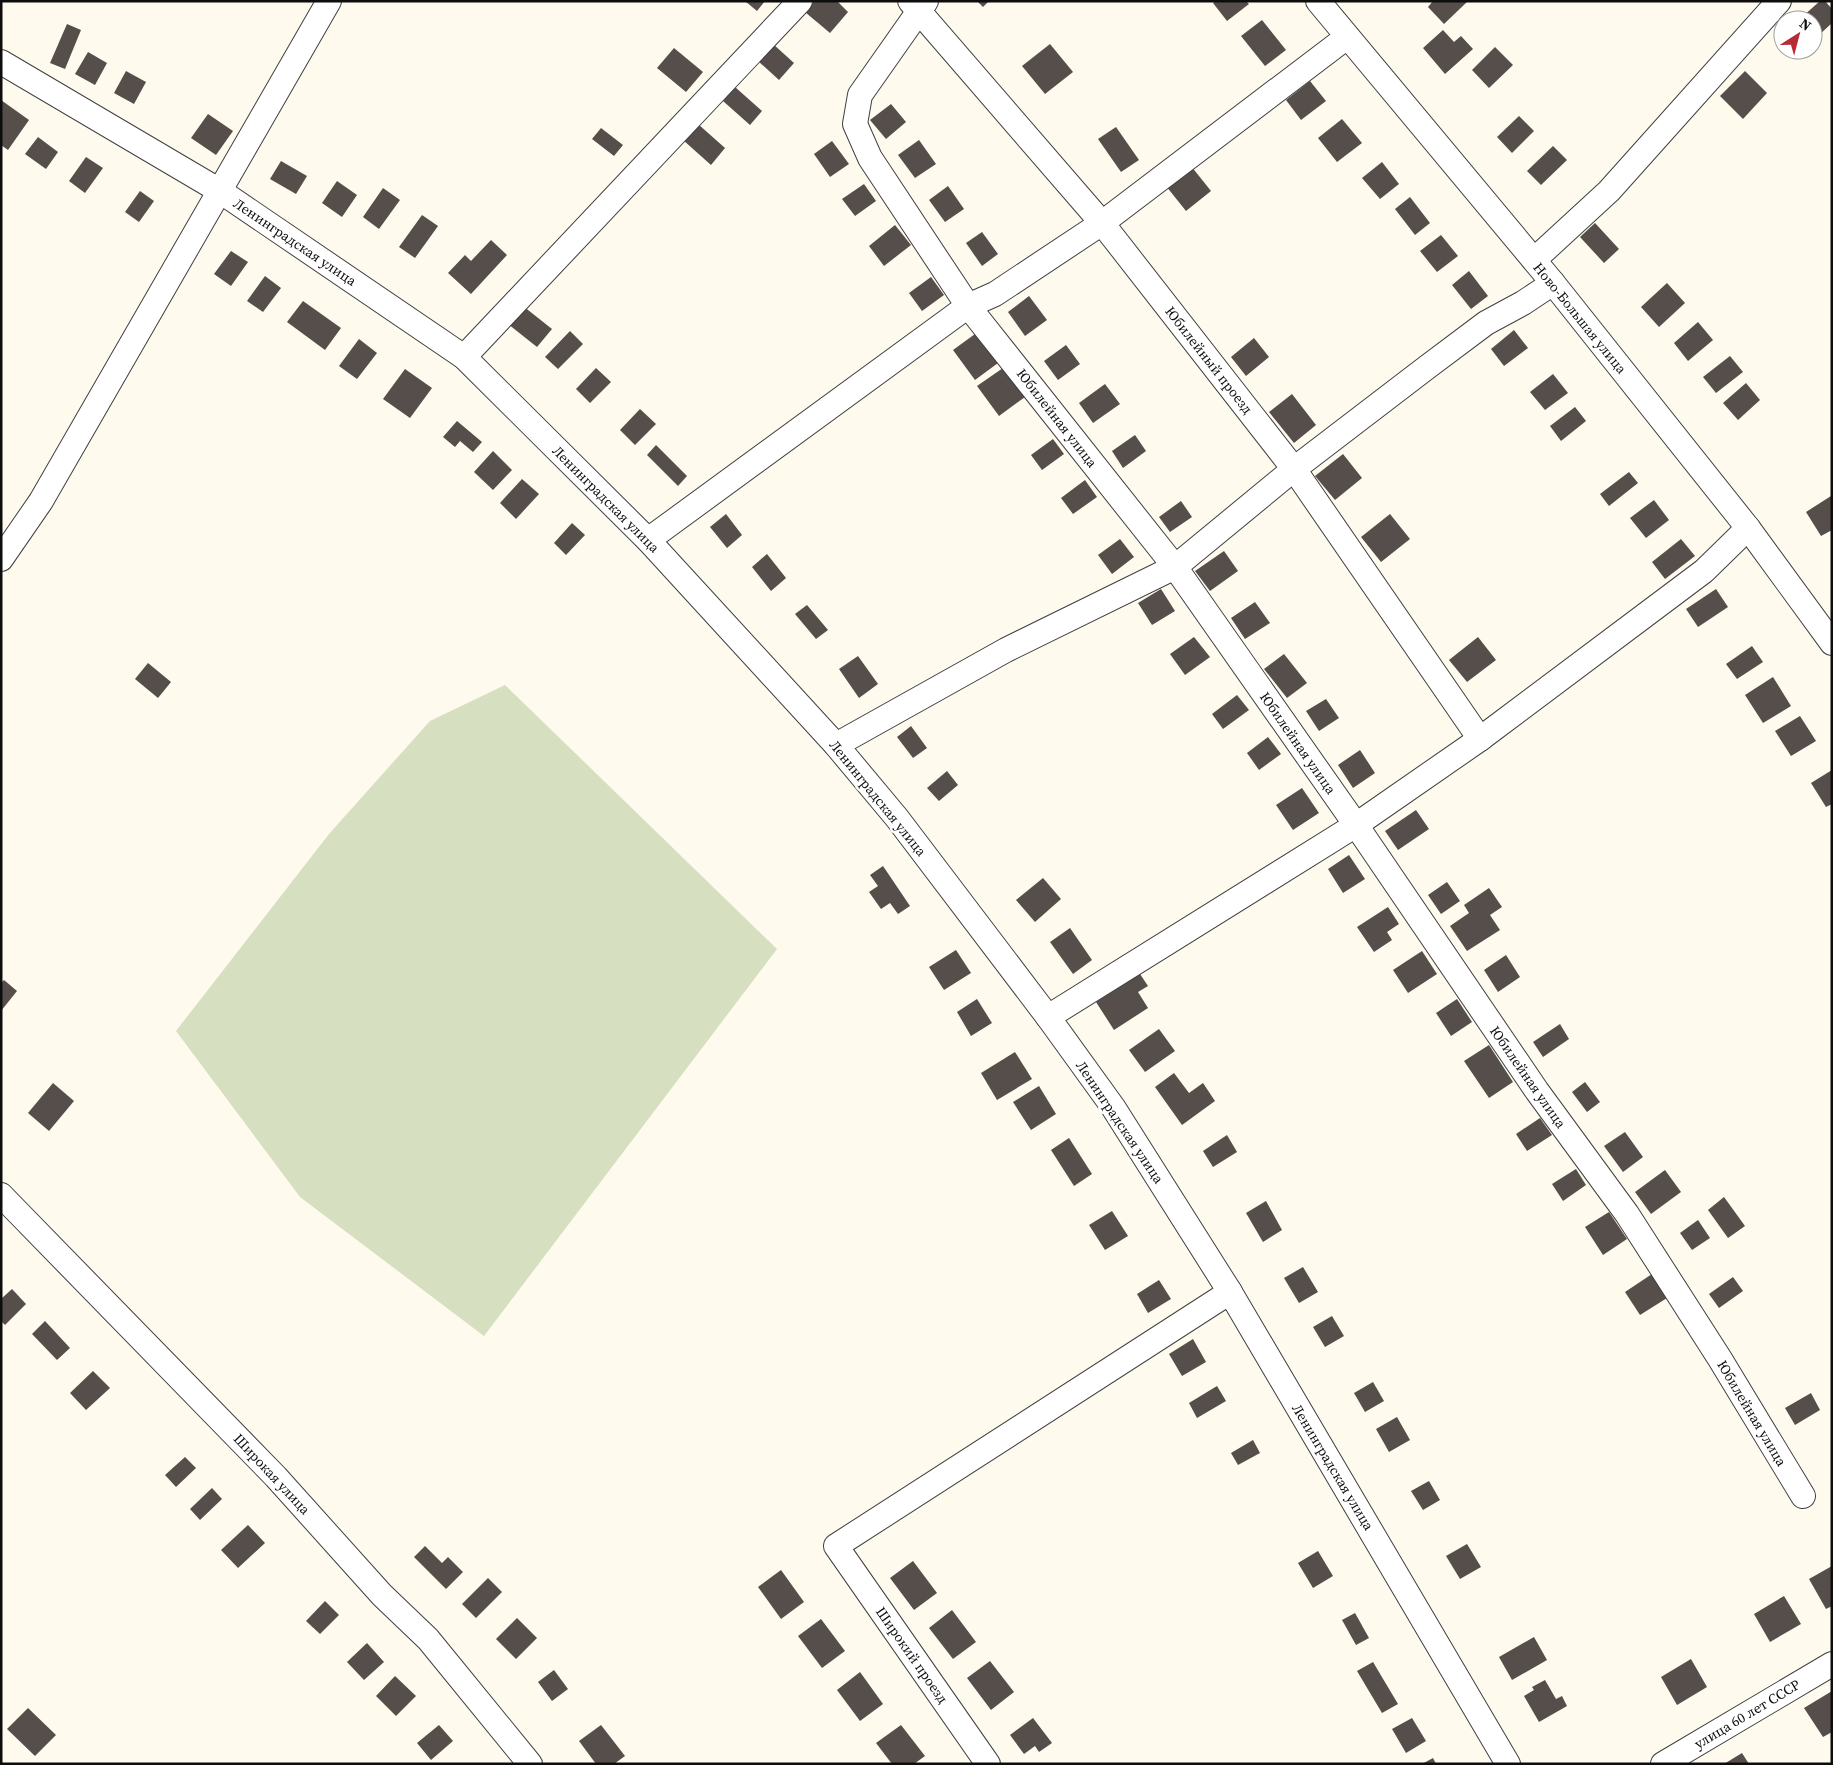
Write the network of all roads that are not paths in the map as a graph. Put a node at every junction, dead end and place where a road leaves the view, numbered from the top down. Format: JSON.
{"nodes":[{"id":1,"x":329,"y":1,"type":"edge"},
{"id":2,"x":800,"y":1,"type":"edge"},
{"id":3,"x":1318,"y":1,"type":"edge"},
{"id":4,"x":1779,"y":1,"type":"edge"},
{"id":5,"x":919,"y":4,"type":"edge"},
{"id":6,"x":1347,"y":37,"type":"junction"},
{"id":7,"x":1,"y":62,"type":"edge"},
{"id":8,"x":220,"y":191,"type":"junction"},
{"id":9,"x":1102,"y":223,"type":"junction"},
{"id":10,"x":1534,"y":260,"type":"junction"},
{"id":11,"x":1553,"y":283,"type":"junction"},
{"id":12,"x":968,"y":306,"type":"junction"},
{"id":13,"x":464,"y":357,"type":"junction"},
{"id":14,"x":1294,"y":469,"type":"junction"},
{"id":15,"x":1748,"y":528,"type":"junction"},
{"id":16,"x":648,"y":540,"type":"junction"},
{"id":17,"x":1,"y":559,"type":"edge"},
{"id":18,"x":1175,"y":567,"type":"junction"},
{"id":19,"x":1832,"y":643,"type":"edge"},
{"id":20,"x":1480,"y":739,"type":"junction"},
{"id":21,"x":836,"y":746,"type":"junction"},
{"id":22,"x":1356,"y":825,"type":"junction"},
{"id":23,"x":1048,"y":1017,"type":"junction"},
{"id":24,"x":1,"y":1195,"type":"edge"},
{"id":25,"x":1230,"y":1292,"type":"junction"},
{"id":26,"x":1803,"y":1496,"type":"dead end"},
{"id":27,"x":1832,"y":1664,"type":"edge"},
{"id":28,"x":530,"y":1764,"type":"edge"},
{"id":29,"x":988,"y":1764,"type":"edge"},
{"id":30,"x":1508,"y":1764,"type":"edge"},
{"id":31,"x":1663,"y":1764,"type":"edge"}],
"edges":[{"from":1,"to":8,"type":"street"},
{"from":2,"to":13,"type":"street"},
{"from":3,"to":6,"type":"street","name":"Ново-Большая улица"},
{"from":4,"to":10,"type":"street"},
{"from":5,"to":9,"type":"street","name":"Юбилейный проезд"},
{"from":5,"to":12,"type":"street","name":"Юбилейная улица"},
{"from":6,"to":9,"type":"street"},
{"from":6,"to":10,"type":"street","name":"Ново-Большая улица"},
{"from":7,"to":8,"type":"street","name":"Ленинградская улица"},
{"from":8,"to":13,"type":"street","name":"Ленинградская улица"},
{"from":8,"to":17,"type":"street"},
{"from":9,"to":12,"type":"street"},
{"from":9,"to":14,"type":"street","name":"Юбилейный проезд"},
{"from":10,"to":11,"type":"street","name":"Ново-Большая улица"},
{"from":11,"to":14,"type":"street"},
{"from":11,"to":15,"type":"street","name":"Ново-Большая улица"},
{"from":12,"to":16,"type":"street"},
{"from":12,"to":18,"type":"street","name":"Юбилейная улица"},
{"from":13,"to":16,"type":"street","name":"Ленинградская улица"},
{"from":14,"to":18,"type":"street"},
{"from":14,"to":20,"type":"street","name":"Юбилейный проезд"},
{"from":15,"to":19,"type":"street","name":"Ново-Большая улица"},
{"from":15,"to":20,"type":"street"},
{"from":16,"to":21,"type":"street","name":"Ленинградская улица"},
{"from":18,"to":21,"type":"street"},
{"from":18,"to":22,"type":"street","name":"Юбилейная улица"},
{"from":20,"to":22,"type":"street"},
{"from":21,"to":23,"type":"street","name":"Ленинградская улица"},
{"from":22,"to":23,"type":"street"},
{"from":22,"to":26,"type":"street","name":"Юбилейная улица"},
{"from":23,"to":25,"type":"street","name":"Ленинградская улица"},
{"from":24,"to":28,"type":"street","name":"Широкая улица"},
{"from":25,"to":29,"type":"street","name":"Широкий проезд"},
{"from":25,"to":30,"type":"street","name":"Ленинградская улица"},
{"from":27,"to":31,"type":"street","name":"улица 60 лет СССР"}]}
